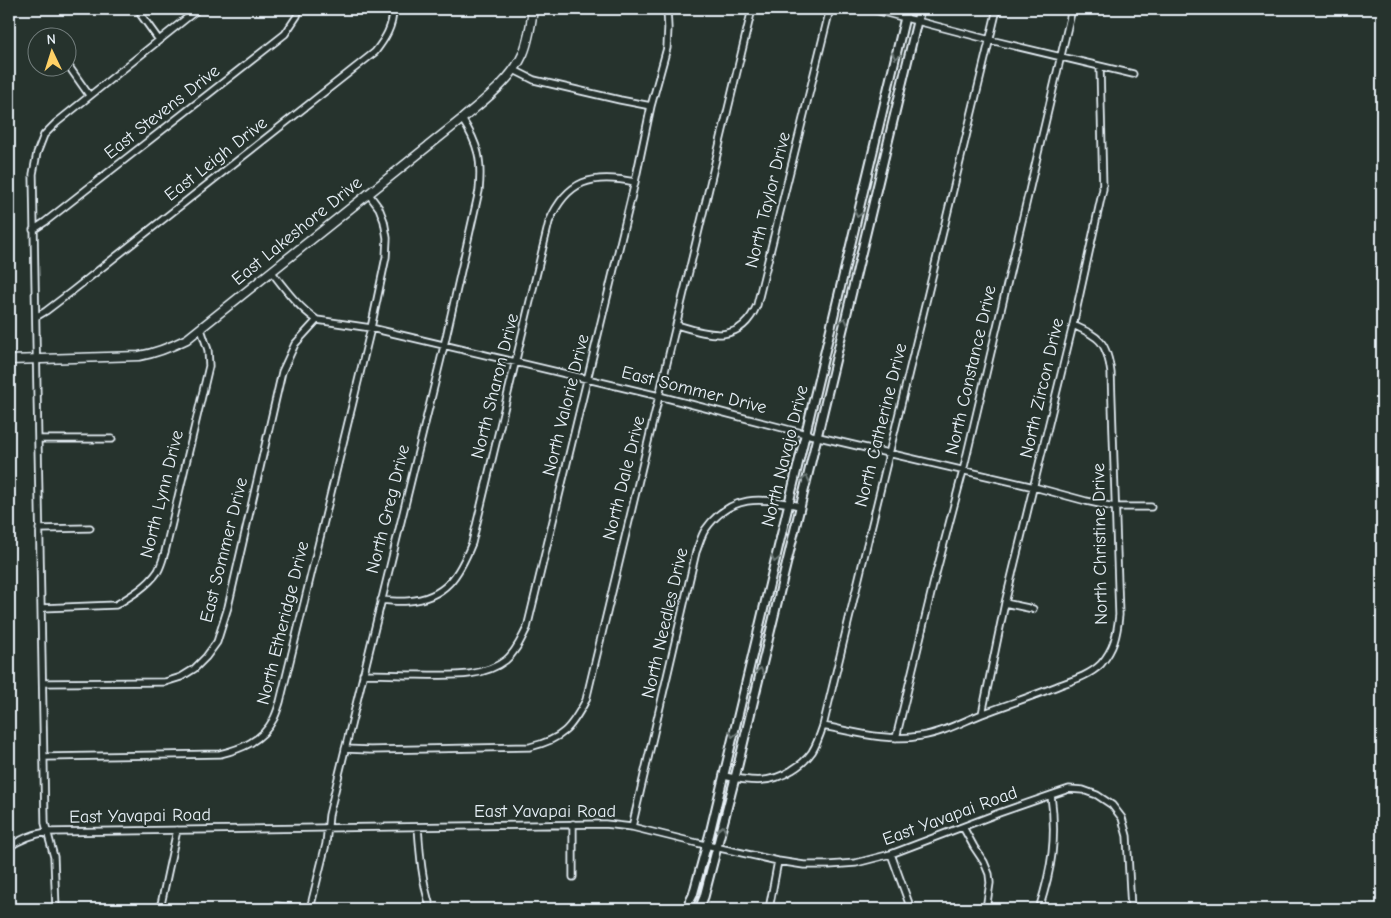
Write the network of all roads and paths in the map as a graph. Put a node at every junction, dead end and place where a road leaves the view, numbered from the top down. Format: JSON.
{"nodes":[{"id":1,"x":198,"y":9,"type":"edge"},
{"id":2,"x":300,"y":9,"type":"edge"},
{"id":3,"x":393,"y":9,"type":"edge"},
{"id":4,"x":533,"y":9,"type":"edge"},
{"id":5,"x":667,"y":9,"type":"edge"},
{"id":6,"x":752,"y":9,"type":"edge"},
{"id":7,"x":830,"y":9,"type":"edge"},
{"id":8,"x":870,"y":9,"type":"edge"},
{"id":9,"x":908,"y":9,"type":"edge"},
{"id":10,"x":920,"y":9,"type":"edge"},
{"id":11,"x":997,"y":9,"type":"edge"},
{"id":12,"x":1072,"y":9,"type":"edge"},
{"id":13,"x":141,"y":15,"type":"dead end"},
{"id":14,"x":905,"y":18,"type":"junction"},
{"id":15,"x":917,"y":20,"type":"junction"},
{"id":16,"x":158,"y":40,"type":"junction"},
{"id":17,"x":990,"y":40,"type":"junction"},
{"id":18,"x":1062,"y":56,"type":"junction"},
{"id":19,"x":1100,"y":67,"type":"junction"},
{"id":20,"x":514,"y":70,"type":"junction"},
{"id":21,"x":1133,"y":74,"type":"dead end"},
{"id":22,"x":77,"y":78,"type":"edge"},
{"id":23,"x":89,"y":95,"type":"junction"},
{"id":24,"x":651,"y":106,"type":"junction"},
{"id":25,"x":462,"y":119,"type":"junction"},
{"id":26,"x":635,"y":182,"type":"junction"},
{"id":27,"x":368,"y":193,"type":"junction"},
{"id":28,"x":33,"y":230,"type":"junction"},
{"id":29,"x":271,"y":271,"type":"junction"},
{"id":30,"x":36,"y":317,"type":"junction"},
{"id":31,"x":317,"y":320,"type":"junction"},
{"id":32,"x":1073,"y":325,"type":"junction"},
{"id":33,"x":677,"y":326,"type":"junction"},
{"id":34,"x":371,"y":328,"type":"junction"},
{"id":35,"x":201,"y":329,"type":"junction"},
{"id":36,"x":444,"y":346,"type":"junction"},
{"id":37,"x":9,"y":360,"type":"edge"},
{"id":38,"x":36,"y":360,"type":"junction"},
{"id":39,"x":516,"y":363,"type":"junction"},
{"id":40,"x":588,"y":380,"type":"junction"},
{"id":41,"x":659,"y":396,"type":"junction"},
{"id":42,"x":806,"y":434,"type":"junction"},
{"id":43,"x":816,"y":436,"type":"junction"},
{"id":44,"x":38,"y":439,"type":"junction"},
{"id":45,"x":112,"y":439,"type":"dead end"},
{"id":46,"x":890,"y":453,"type":"junction"},
{"id":47,"x":963,"y":471,"type":"junction"},
{"id":48,"x":1034,"y":487,"type":"junction"},
{"id":49,"x":788,"y":504,"type":"junction"},
{"id":50,"x":800,"y":506,"type":"junction"},
{"id":51,"x":1114,"y":507,"type":"junction"},
{"id":52,"x":1151,"y":507,"type":"dead end"},
{"id":53,"x":90,"y":528,"type":"dead end"},
{"id":54,"x":39,"y":529,"type":"junction"},
{"id":55,"x":381,"y":600,"type":"junction"},
{"id":56,"x":1005,"y":603,"type":"junction"},
{"id":57,"x":42,"y":608,"type":"junction"},
{"id":58,"x":1033,"y":609,"type":"dead end"},
{"id":59,"x":363,"y":674,"type":"junction"},
{"id":60,"x":43,"y":684,"type":"junction"},
{"id":61,"x":982,"y":714,"type":"junction"},
{"id":62,"x":823,"y":726,"type":"junction"},
{"id":63,"x":896,"y":738,"type":"junction"},
{"id":64,"x":346,"y":749,"type":"junction"},
{"id":65,"x":44,"y":757,"type":"junction"},
{"id":66,"x":724,"y":776,"type":"junction"},
{"id":67,"x":734,"y":778,"type":"junction"},
{"id":68,"x":1051,"y":795,"type":"junction"},
{"id":69,"x":573,"y":824,"type":"junction"},
{"id":70,"x":418,"y":826,"type":"junction"},
{"id":71,"x":328,"y":827,"type":"junction"},
{"id":72,"x":632,"y":827,"type":"junction"},
{"id":73,"x":963,"y":827,"type":"junction"},
{"id":74,"x":177,"y":830,"type":"junction"},
{"id":75,"x":47,"y":832,"type":"junction"},
{"id":76,"x":707,"y":845,"type":"junction"},
{"id":77,"x":9,"y":847,"type":"edge"},
{"id":78,"x":717,"y":848,"type":"junction"},
{"id":79,"x":891,"y":854,"type":"junction"},
{"id":80,"x":778,"y":861,"type":"junction"},
{"id":81,"x":573,"y":877,"type":"dead end"},
{"id":82,"x":56,"y":909,"type":"edge"},
{"id":83,"x":160,"y":909,"type":"edge"},
{"id":84,"x":264,"y":909,"type":"edge"},
{"id":85,"x":310,"y":909,"type":"edge"},
{"id":86,"x":431,"y":909,"type":"edge"},
{"id":87,"x":686,"y":909,"type":"edge"},
{"id":88,"x":699,"y":909,"type":"edge"},
{"id":89,"x":769,"y":909,"type":"edge"},
{"id":90,"x":911,"y":909,"type":"edge"},
{"id":91,"x":986,"y":909,"type":"edge"},
{"id":92,"x":1039,"y":909,"type":"edge"},
{"id":93,"x":1131,"y":909,"type":"edge"}],
"edges":[{"from":1,"to":16,"type":"street"},
{"from":2,"to":28,"type":"street","name":"East Stevens Drive"},
{"from":3,"to":30,"type":"street","name":"East Leigh Drive"},
{"from":4,"to":20,"type":"main road","name":"East Lakeshore Drive"},
{"from":5,"to":24,"type":"street","name":"North Valorie Drive"},
{"from":6,"to":33,"type":"street","name":"North Dale Drive"},
{"from":7,"to":33,"type":"street","name":"North Taylor Drive"},
{"from":8,"to":14,"type":"street"},
{"from":9,"to":14,"type":"street","name":"North Navajo Drive"},
{"from":10,"to":15,"type":"street","name":"North Navajo Drive"},
{"from":11,"to":17,"type":"street","name":"North Catherine Drive"},
{"from":12,"to":18,"type":"street","name":"North Constance Drive"},
{"from":13,"to":16,"type":"street"},
{"from":14,"to":15,"type":"street"},
{"from":14,"to":42,"type":"street","name":"North Navajo Drive","one_way":true},
{"from":15,"to":17,"type":"street"},
{"from":43,"to":15,"type":"street","name":"North Navajo Drive","one_way":true},
{"from":16,"to":23,"type":"street"},
{"from":17,"to":18,"type":"street"},
{"from":17,"to":46,"type":"street","name":"North Catherine Drive"},
{"from":18,"to":19,"type":"street"},
{"from":18,"to":47,"type":"street","name":"North Constance Drive"},
{"from":19,"to":21,"type":"street"},
{"from":19,"to":32,"type":"street","name":"North Zircon Drive"},
{"from":20,"to":24,"type":"street"},
{"from":20,"to":25,"type":"main road","name":"East Lakeshore Drive"},
{"from":22,"to":23,"type":"street"},
{"from":23,"to":28,"type":"street"},
{"from":24,"to":26,"type":"street","name":"North Valorie Drive"},
{"from":25,"to":27,"type":"main road","name":"East Lakeshore Drive"},
{"from":25,"to":36,"type":"street","name":"North Greg Drive"},
{"from":26,"to":39,"type":"street","name":"North Sharon Drive"},
{"from":26,"to":40,"type":"street","name":"North Valorie Drive"},
{"from":27,"to":29,"type":"main road","name":"East Lakeshore Drive"},
{"from":27,"to":34,"type":"street","name":"North Etheridge Drive"},
{"from":28,"to":30,"type":"street"},
{"from":29,"to":31,"type":"street"},
{"from":29,"to":35,"type":"main road","name":"East Lakeshore Drive"},
{"from":30,"to":38,"type":"street"},
{"from":31,"to":34,"type":"street","name":"East Sommer Drive"},
{"from":31,"to":60,"type":"street","name":"East Sommer Drive"},
{"from":32,"to":48,"type":"street","name":"North Zircon Drive"},
{"from":32,"to":51,"type":"street","name":"North Christine Drive"},
{"from":33,"to":41,"type":"street","name":"North Dale Drive"},
{"from":34,"to":36,"type":"street","name":"East Sommer Drive"},
{"from":34,"to":65,"type":"street","name":"North Etheridge Drive"},
{"from":35,"to":38,"type":"main road","name":"East Lakeshore Drive"},
{"from":35,"to":57,"type":"street","name":"North Lynn Drive"},
{"from":36,"to":39,"type":"street","name":"East Sommer Drive"},
{"from":36,"to":55,"type":"street","name":"North Greg Drive"},
{"from":37,"to":38,"type":"main road","name":"East Lakeshore Drive"},
{"from":38,"to":44,"type":"street"},
{"from":39,"to":40,"type":"street","name":"East Sommer Drive"},
{"from":39,"to":55,"type":"street","name":"North Sharon Drive"},
{"from":40,"to":41,"type":"street","name":"East Sommer Drive"},
{"from":40,"to":59,"type":"street","name":"North Valorie Drive"},
{"from":41,"to":42,"type":"street","name":"East Sommer Drive"},
{"from":41,"to":64,"type":"street","name":"North Dale Drive"},
{"from":42,"to":43,"type":"street","name":"East Sommer Drive"},
{"from":42,"to":49,"type":"street","name":"North Navajo Drive"},
{"from":43,"to":46,"type":"street","name":"East Sommer Drive"},
{"from":50,"to":43,"type":"street","name":"North Navajo Drive","one_way":true},
{"from":44,"to":45,"type":"street"},
{"from":44,"to":54,"type":"street"},
{"from":46,"to":47,"type":"street","name":"East Sommer Drive"},
{"from":46,"to":62,"type":"street","name":"North Catherine Drive"},
{"from":47,"to":48,"type":"street","name":"East Sommer Drive"},
{"from":47,"to":63,"type":"street","name":"North Constance Drive"},
{"from":48,"to":51,"type":"street","name":"East Sommer Drive"},
{"from":48,"to":56,"type":"street","name":"North Zircon Drive"},
{"from":49,"to":50,"type":"street","name":"North Needles Drive"},
{"from":49,"to":66,"type":"street","name":"North Navajo Drive","one_way":true},
{"from":49,"to":72,"type":"street","name":"North Needles Drive"},
{"from":67,"to":50,"type":"street","name":"North Navajo Drive","one_way":true},
{"from":51,"to":52,"type":"street","name":"East Sommer Drive"},
{"from":51,"to":61,"type":"street","name":"North Christine Drive"},
{"from":53,"to":54,"type":"street"},
{"from":54,"to":57,"type":"street"},
{"from":55,"to":59,"type":"street","name":"North Greg Drive"},
{"from":56,"to":58,"type":"street"},
{"from":56,"to":61,"type":"street","name":"North Zircon Drive"},
{"from":57,"to":60,"type":"street"},
{"from":59,"to":64,"type":"street","name":"North Greg Drive"},
{"from":60,"to":65,"type":"street"},
{"from":61,"to":63,"type":"street","name":"North Christine Drive"},
{"from":62,"to":63,"type":"street","name":"North Christine Drive"},
{"from":62,"to":67,"type":"street","name":"North Catherine Drive"},
{"from":64,"to":71,"type":"street","name":"North Greg Drive"},
{"from":65,"to":75,"type":"street"},
{"from":66,"to":67,"type":"street","name":"North Catherine Drive"},
{"from":66,"to":76,"type":"street","name":"North Navajo Drive"},
{"from":78,"to":67,"type":"street","name":"North Navajo Drive","one_way":true},
{"from":68,"to":73,"type":"street","name":"East Yavapai Road"},
{"from":68,"to":92,"type":"street"},
{"from":68,"to":93,"type":"street","name":"East Yavapai Road"},
{"from":69,"to":70,"type":"street","name":"East Yavapai Road"},
{"from":69,"to":72,"type":"street","name":"East Yavapai Road"},
{"from":69,"to":81,"type":"street"},
{"from":70,"to":71,"type":"street","name":"East Yavapai Road"},
{"from":70,"to":86,"type":"street"},
{"from":71,"to":74,"type":"street","name":"East Yavapai Road"},
{"from":71,"to":85,"type":"street","name":"North Greg Drive"},
{"from":72,"to":76,"type":"street","name":"East Yavapai Road"},
{"from":73,"to":79,"type":"street","name":"East Yavapai Road"},
{"from":73,"to":91,"type":"street"},
{"from":74,"to":75,"type":"street","name":"East Yavapai Road"},
{"from":74,"to":83,"type":"street"},
{"from":75,"to":77,"type":"street","name":"East Yavapai Road"},
{"from":75,"to":82,"type":"street"},
{"from":76,"to":78,"type":"street","name":"East Yavapai Road"},
{"from":76,"to":87,"type":"street","name":"North Navajo Drive"},
{"from":78,"to":80,"type":"street","name":"East Yavapai Road"},
{"from":78,"to":88,"type":"street","name":"North Navajo Drive"},
{"from":79,"to":80,"type":"street","name":"East Yavapai Road"},
{"from":79,"to":90,"type":"street"},
{"from":80,"to":89,"type":"street"},
{"from":84,"to":85,"type":"street"}]}
